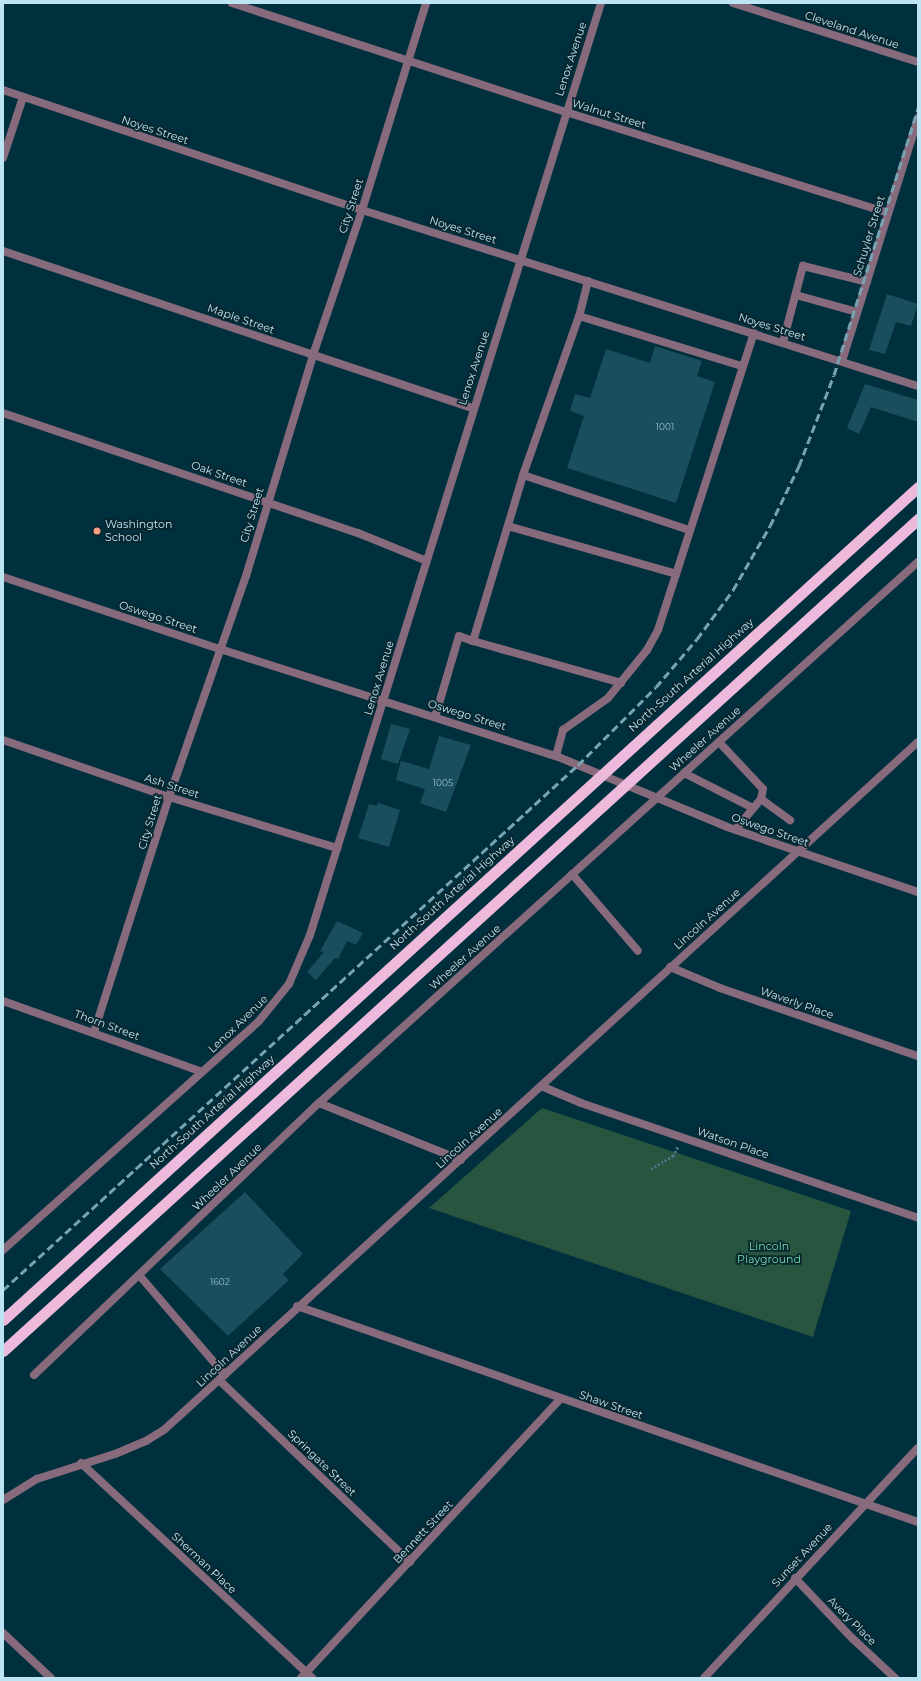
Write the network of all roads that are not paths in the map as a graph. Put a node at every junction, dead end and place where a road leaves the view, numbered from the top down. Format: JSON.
{"nodes":[{"id":1,"x":232,"y":3,"type":"edge"},
{"id":2,"x":426,"y":3,"type":"edge"},
{"id":3,"x":601,"y":3,"type":"edge"},
{"id":4,"x":733,"y":3,"type":"edge"},
{"id":5,"x":408,"y":62,"type":"junction"},
{"id":6,"x":918,"y":62,"type":"edge"},
{"id":7,"x":3,"y":90,"type":"edge"},
{"id":8,"x":23,"y":97,"type":"junction"},
{"id":9,"x":566,"y":112,"type":"junction"},
{"id":10,"x":918,"y":118,"type":"edge"},
{"id":11,"x":3,"y":158,"type":"edge"},
{"id":12,"x":362,"y":210,"type":"junction"},
{"id":13,"x":888,"y":212,"type":"junction"},
{"id":14,"x":3,"y":251,"type":"edge"},
{"id":15,"x":521,"y":260,"type":"junction"},
{"id":16,"x":588,"y":280,"type":"junction"},
{"id":17,"x":867,"y":282,"type":"junction"},
{"id":18,"x":796,"y":295,"type":"junction"},
{"id":19,"x":858,"y":312,"type":"junction"},
{"id":20,"x":579,"y":316,"type":"junction"},
{"id":21,"x":754,"y":332,"type":"junction"},
{"id":22,"x":783,"y":342,"type":"junction"},
{"id":23,"x":313,"y":355,"type":"junction"},
{"id":24,"x":842,"y":361,"type":"junction"},
{"id":25,"x":742,"y":366,"type":"junction"},
{"id":26,"x":918,"y":386,"type":"edge"},
{"id":27,"x":473,"y":408,"type":"junction"},
{"id":28,"x":3,"y":413,"type":"edge"},
{"id":29,"x":523,"y":475,"type":"junction"},
{"id":30,"x":918,"y":487,"type":"edge"},
{"id":31,"x":267,"y":502,"type":"junction"},
{"id":32,"x":918,"y":519,"type":"edge"},
{"id":33,"x":508,"y":526,"type":"junction"},
{"id":34,"x":689,"y":530,"type":"junction"},
{"id":35,"x":427,"y":560,"type":"junction"},
{"id":36,"x":918,"y":562,"type":"edge"},
{"id":37,"x":676,"y":574,"type":"junction"},
{"id":38,"x":3,"y":577,"type":"edge"},
{"id":39,"x":474,"y":641,"type":"junction"},
{"id":40,"x":220,"y":649,"type":"junction"},
{"id":41,"x":621,"y":683,"type":"junction"},
{"id":42,"x":383,"y":701,"type":"junction"},
{"id":43,"x":434,"y":717,"type":"junction"},
{"id":44,"x":3,"y":740,"type":"edge"},
{"id":45,"x":719,"y":742,"type":"junction"},
{"id":46,"x":918,"y":742,"type":"edge"},
{"id":47,"x":556,"y":756,"type":"junction"},
{"id":48,"x":684,"y":773,"type":"junction"},
{"id":49,"x":600,"y":776,"type":"junction"},
{"id":50,"x":625,"y":786,"type":"junction"},
{"id":51,"x":169,"y":797,"type":"junction"},
{"id":52,"x":761,"y":798,"type":"junction"},
{"id":53,"x":656,"y":799,"type":"junction"},
{"id":54,"x":753,"y":808,"type":"junction"},
{"id":55,"x":790,"y":820,"type":"dead end"},
{"id":56,"x":735,"y":830,"type":"junction"},
{"id":57,"x":336,"y":848,"type":"junction"},
{"id":58,"x":798,"y":851,"type":"junction"},
{"id":59,"x":572,"y":874,"type":"junction"},
{"id":60,"x":918,"y":892,"type":"edge"},
{"id":61,"x":638,"y":951,"type":"dead end"},
{"id":62,"x":670,"y":967,"type":"junction"},
{"id":63,"x":3,"y":1001,"type":"edge"},
{"id":64,"x":94,"y":1032,"type":"junction"},
{"id":65,"x":918,"y":1056,"type":"edge"},
{"id":66,"x":202,"y":1072,"type":"junction"},
{"id":67,"x":542,"y":1086,"type":"junction"},
{"id":68,"x":319,"y":1103,"type":"junction"},
{"id":69,"x":461,"y":1160,"type":"junction"},
{"id":70,"x":918,"y":1218,"type":"edge"},
{"id":71,"x":3,"y":1250,"type":"edge"},
{"id":72,"x":139,"y":1276,"type":"junction"},
{"id":73,"x":297,"y":1306,"type":"junction"},
{"id":74,"x":3,"y":1320,"type":"edge"},
{"id":75,"x":3,"y":1351,"type":"edge"},
{"id":76,"x":34,"y":1375,"type":"dead end"},
{"id":77,"x":222,"y":1378,"type":"junction"},
{"id":78,"x":560,"y":1399,"type":"junction"},
{"id":79,"x":918,"y":1448,"type":"edge"},
{"id":80,"x":81,"y":1463,"type":"junction"},
{"id":81,"x":3,"y":1500,"type":"edge"},
{"id":82,"x":865,"y":1504,"type":"junction"},
{"id":83,"x":918,"y":1522,"type":"edge"},
{"id":84,"x":410,"y":1562,"type":"junction"},
{"id":85,"x":795,"y":1578,"type":"junction"},
{"id":86,"x":3,"y":1633,"type":"edge"},
{"id":87,"x":306,"y":1676,"type":"edge"},
{"id":88,"x":51,"y":1678,"type":"edge"},
{"id":89,"x":704,"y":1678,"type":"edge"},
{"id":90,"x":895,"y":1678,"type":"edge"}],
"edges":[{"from":1,"to":5,"type":"street","name":"Walnut Street"},
{"from":2,"to":5,"type":"street","name":"City Street"},
{"from":3,"to":9,"type":"street","name":"Lenox Avenue"},
{"from":4,"to":6,"type":"street","name":"Cleveland Avenue"},
{"from":5,"to":9,"type":"street","name":"Walnut Street"},
{"from":5,"to":12,"type":"street","name":"City Street"},
{"from":7,"to":8,"type":"street","name":"Noyes Street"},
{"from":8,"to":11,"type":"street"},
{"from":8,"to":12,"type":"street","name":"Noyes Street"},
{"from":9,"to":13,"type":"street","name":"Walnut Street"},
{"from":9,"to":15,"type":"street","name":"Lenox Avenue"},
{"from":10,"to":13,"type":"street","name":"Schuyler Street"},
{"from":12,"to":15,"type":"street","name":"Noyes Street"},
{"from":12,"to":23,"type":"street","name":"City Street"},
{"from":13,"to":17,"type":"street","name":"Schuyler Street"},
{"from":14,"to":23,"type":"street","name":"Maple Street"},
{"from":15,"to":16,"type":"street","name":"Noyes Street"},
{"from":15,"to":27,"type":"street","name":"Lenox Avenue"},
{"from":16,"to":20,"type":"street"},
{"from":16,"to":21,"type":"street","name":"Noyes Street"},
{"from":17,"to":18,"type":"street"},
{"from":17,"to":19,"type":"street","name":"Schuyler Street"},
{"from":18,"to":19,"type":"street"},
{"from":18,"to":22,"type":"street"},
{"from":19,"to":24,"type":"street","name":"Schuyler Street"},
{"from":20,"to":25,"type":"street"},
{"from":20,"to":29,"type":"street"},
{"from":21,"to":22,"type":"street","name":"Noyes Street"},
{"from":21,"to":25,"type":"street"},
{"from":22,"to":24,"type":"street","name":"Noyes Street"},
{"from":23,"to":27,"type":"street","name":"Maple Street"},
{"from":23,"to":31,"type":"street","name":"City Street"},
{"from":24,"to":26,"type":"street","name":"Noyes Street"},
{"from":25,"to":34,"type":"street"},
{"from":27,"to":35,"type":"street","name":"Lenox Avenue"},
{"from":28,"to":31,"type":"street","name":"Oak Street"},
{"from":29,"to":33,"type":"street"},
{"from":29,"to":34,"type":"street"},
{"from":30,"to":49,"type":"highway","name":"North-South Arterial Highway"},
{"from":31,"to":35,"type":"street","name":"Oak Street"},
{"from":31,"to":40,"type":"street","name":"City Street"},
{"from":32,"to":50,"type":"highway"},
{"from":33,"to":37,"type":"street"},
{"from":33,"to":39,"type":"street"},
{"from":34,"to":37,"type":"street"},
{"from":35,"to":42,"type":"street","name":"Lenox Avenue"},
{"from":36,"to":45,"type":"street","name":"Wheeler Avenue"},
{"from":37,"to":41,"type":"street"},
{"from":38,"to":40,"type":"street","name":"Oswego Street"},
{"from":39,"to":41,"type":"street"},
{"from":39,"to":43,"type":"street"},
{"from":40,"to":42,"type":"street","name":"Oswego Street"},
{"from":40,"to":51,"type":"street","name":"City Street"},
{"from":41,"to":47,"type":"street"},
{"from":42,"to":43,"type":"street","name":"Oswego Street"},
{"from":42,"to":57,"type":"street","name":"Lenox Avenue"},
{"from":43,"to":47,"type":"street","name":"Oswego Street"},
{"from":44,"to":51,"type":"street","name":"Ash Street"},
{"from":45,"to":48,"type":"street","name":"Wheeler Avenue"},
{"from":45,"to":52,"type":"street"},
{"from":46,"to":58,"type":"street","name":"Lincoln Avenue"},
{"from":47,"to":49,"type":"street","name":"Oswego Street"},
{"from":48,"to":53,"type":"street","name":"Wheeler Avenue"},
{"from":48,"to":54,"type":"street"},
{"from":49,"to":50,"type":"street","name":"Oswego Street"},
{"from":49,"to":74,"type":"highway","name":"North-South Arterial Highway"},
{"from":50,"to":53,"type":"street","name":"Oswego Street"},
{"from":50,"to":75,"type":"highway"},
{"from":51,"to":57,"type":"street","name":"Ash Street"},
{"from":51,"to":64,"type":"street","name":"City Street"},
{"from":52,"to":54,"type":"street"},
{"from":52,"to":55,"type":"street"},
{"from":53,"to":56,"type":"street","name":"Oswego Street"},
{"from":53,"to":59,"type":"street","name":"Wheeler Avenue"},
{"from":54,"to":56,"type":"street"},
{"from":56,"to":58,"type":"street","name":"Oswego Street"},
{"from":57,"to":66,"type":"street","name":"Lenox Avenue"},
{"from":58,"to":60,"type":"street","name":"Oswego Street"},
{"from":58,"to":62,"type":"street","name":"Lincoln Avenue"},
{"from":59,"to":61,"type":"street"},
{"from":59,"to":68,"type":"street","name":"Wheeler Avenue"},
{"from":62,"to":65,"type":"street","name":"Waverly Place"},
{"from":62,"to":67,"type":"street","name":"Lincoln Avenue"},
{"from":63,"to":64,"type":"street","name":"Thorn Street"},
{"from":64,"to":66,"type":"street","name":"Thorn Street"},
{"from":66,"to":71,"type":"street","name":"Lenox Avenue"},
{"from":67,"to":69,"type":"street","name":"Lincoln Avenue"},
{"from":67,"to":70,"type":"street","name":"Watson Place"},
{"from":68,"to":69,"type":"street"},
{"from":68,"to":72,"type":"street","name":"Wheeler Avenue"},
{"from":69,"to":73,"type":"street","name":"Lincoln Avenue"},
{"from":72,"to":76,"type":"street","name":"Wheeler Avenue"},
{"from":72,"to":77,"type":"street","name":"Springate Street"},
{"from":73,"to":77,"type":"street","name":"Lincoln Avenue"},
{"from":73,"to":78,"type":"street","name":"Shaw Street"},
{"from":77,"to":80,"type":"street","name":"Lincoln Avenue"},
{"from":77,"to":84,"type":"street","name":"Springate Street"},
{"from":78,"to":82,"type":"street","name":"Shaw Street"},
{"from":78,"to":84,"type":"street","name":"Bennett Street"},
{"from":79,"to":82,"type":"street","name":"Sunset Avenue"},
{"from":80,"to":81,"type":"street","name":"Lincoln Avenue"},
{"from":80,"to":87,"type":"street","name":"Sherman Place"},
{"from":82,"to":83,"type":"street","name":"Shaw Street"},
{"from":82,"to":85,"type":"street","name":"Sunset Avenue"},
{"from":84,"to":87,"type":"street","name":"Bennett Street"},
{"from":85,"to":89,"type":"street","name":"Sunset Avenue"},
{"from":85,"to":90,"type":"street","name":"Avery Place"},
{"from":86,"to":88,"type":"street"}]}
